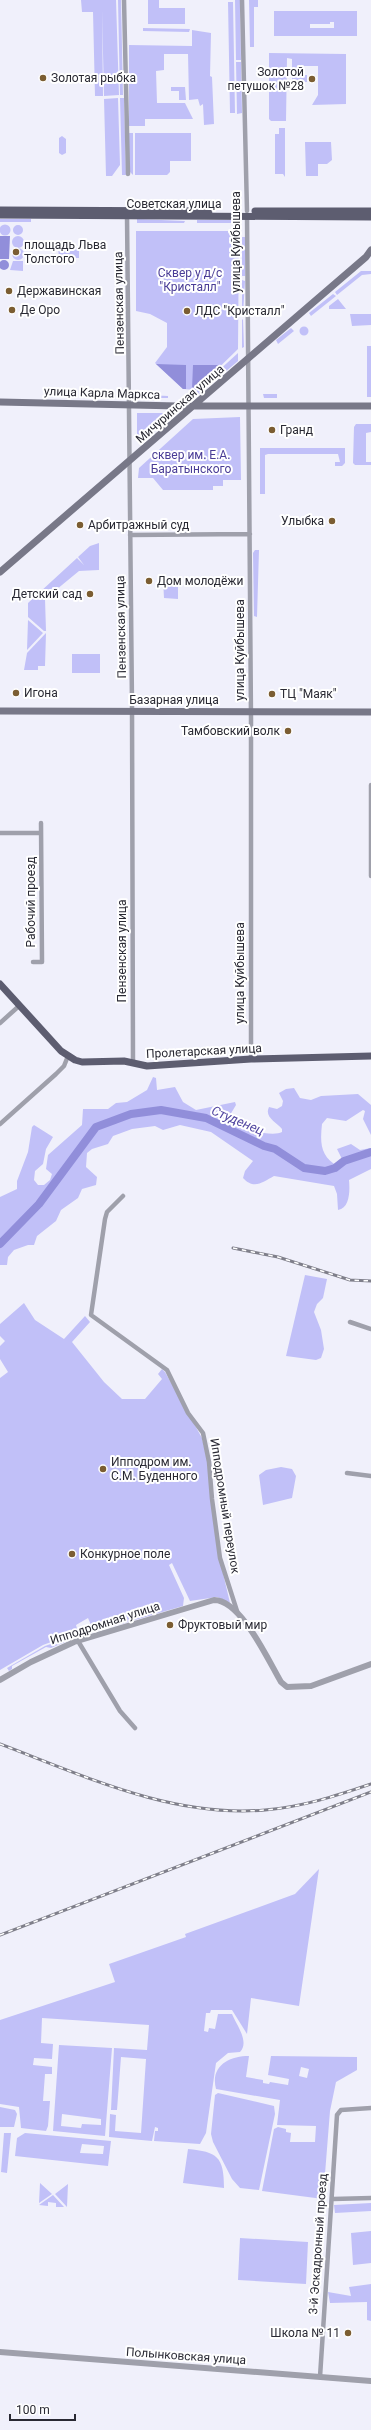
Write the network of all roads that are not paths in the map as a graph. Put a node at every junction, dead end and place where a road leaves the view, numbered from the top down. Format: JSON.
{"nodes":[{"id":1,"x":124,"y":0,"type":"edge"},
{"id":2,"x":242,"y":0,"type":"edge"},
{"id":3,"x":128,"y":174,"type":"dead end"},
{"id":4,"x":0,"y":210,"type":"edge"},
{"id":5,"x":371,"y":211,"type":"edge"},
{"id":6,"x":127,"y":213,"type":"junction"},
{"id":7,"x":247,"y":213,"type":"junction"},
{"id":8,"x":0,"y":215,"type":"edge"},
{"id":9,"x":371,"y":217,"type":"edge"},
{"id":10,"x":371,"y":250,"type":"edge"},
{"id":11,"x":248,"y":359,"type":"junction"},
{"id":12,"x":0,"y":402,"type":"edge"},
{"id":13,"x":130,"y":404,"type":"junction"},
{"id":14,"x":194,"y":406,"type":"junction"},
{"id":15,"x":249,"y":406,"type":"junction"},
{"id":16,"x":371,"y":406,"type":"edge"},
{"id":17,"x":130,"y":460,"type":"junction"},
{"id":18,"x":130,"y":534,"type":"junction"},
{"id":19,"x":250,"y":534,"type":"junction"},
{"id":20,"x":0,"y":572,"type":"edge"},
{"id":21,"x":0,"y":711,"type":"edge"},
{"id":22,"x":132,"y":711,"type":"junction"},
{"id":23,"x":251,"y":711,"type":"junction"},
{"id":24,"x":371,"y":712,"type":"edge"},
{"id":25,"x":371,"y":785,"type":"edge"},
{"id":26,"x":41,"y":823,"type":"dead end"},
{"id":27,"x":0,"y":833,"type":"edge"},
{"id":28,"x":41,"y":833,"type":"junction"},
{"id":29,"x":371,"y":876,"type":"edge"},
{"id":30,"x":33,"y":962,"type":"dead end"},
{"id":31,"x":0,"y":984,"type":"edge"},
{"id":32,"x":19,"y":1006,"type":"junction"},
{"id":33,"x":0,"y":1023,"type":"edge"},
{"id":34,"x":68,"y":1056,"type":"junction"},
{"id":35,"x":371,"y":1056,"type":"edge"},
{"id":36,"x":251,"y":1059,"type":"junction"},
{"id":37,"x":133,"y":1063,"type":"junction"},
{"id":38,"x":0,"y":1124,"type":"edge"},
{"id":39,"x":123,"y":1196,"type":"dead end"},
{"id":40,"x":350,"y":1322,"type":"dead end"},
{"id":41,"x":371,"y":1329,"type":"edge"},
{"id":42,"x":348,"y":1473,"type":"dead end"},
{"id":43,"x":371,"y":1476,"type":"edge"},
{"id":44,"x":237,"y":1611,"type":"junction"},
{"id":45,"x":78,"y":1641,"type":"junction"},
{"id":46,"x":371,"y":1664,"type":"edge"},
{"id":47,"x":0,"y":1680,"type":"edge"},
{"id":48,"x":134,"y":1728,"type":"dead end"},
{"id":49,"x":371,"y":2108,"type":"edge"},
{"id":50,"x":371,"y":2198,"type":"edge"},
{"id":51,"x":332,"y":2199,"type":"junction"},
{"id":52,"x":0,"y":2352,"type":"edge"},
{"id":53,"x":320,"y":2377,"type":"junction"},
{"id":54,"x":371,"y":2381,"type":"edge"}],
"edges":[{"from":1,"to":3,"type":"street"},
{"from":2,"to":7,"type":"street","name":"улица Куйбышева"},
{"from":4,"to":6,"type":"main road"},
{"from":5,"to":7,"type":"main road"},
{"from":6,"to":7,"type":"main road","name":"Советская улица"},
{"from":6,"to":8,"type":"main road","name":"Советская улица"},
{"from":6,"to":13,"type":"street","name":"Пензенская улица"},
{"from":7,"to":9,"type":"main road","name":"Советская улица"},
{"from":7,"to":11,"type":"street","name":"улица Куйбышева"},
{"from":10,"to":11,"type":"main road","name":"Мичуринская улица"},
{"from":11,"to":14,"type":"main road","name":"Мичуринская улица"},
{"from":11,"to":15,"type":"street","name":"улица Куйбышева"},
{"from":12,"to":13,"type":"main road","name":"улица Карла Маркса"},
{"from":13,"to":14,"type":"main road","name":"улица Карла Маркса"},
{"from":13,"to":17,"type":"street","name":"Пензенская улица"},
{"from":14,"to":15,"type":"main road","name":"улица Карла Маркса"},
{"from":14,"to":17,"type":"main road","name":"Мичуринская улица"},
{"from":15,"to":16,"type":"main road","name":"улица Карла Маркса"},
{"from":15,"to":19,"type":"street","name":"улица Куйбышева"},
{"from":17,"to":18,"type":"street","name":"Пензенская улица"},
{"from":17,"to":20,"type":"main road","name":"Мичуринская улица"},
{"from":18,"to":19,"type":"street"},
{"from":18,"to":22,"type":"street","name":"Пензенская улица"},
{"from":19,"to":23,"type":"street","name":"улица Куйбышева"},
{"from":21,"to":22,"type":"main road","name":"Базарная улица"},
{"from":22,"to":23,"type":"main road","name":"Базарная улица"},
{"from":22,"to":37,"type":"street","name":"Пензенская улица"},
{"from":23,"to":24,"type":"main road","name":"Базарная улица"},
{"from":23,"to":36,"type":"street","name":"улица Куйбышева"},
{"from":25,"to":29,"type":"street"},
{"from":26,"to":28,"type":"street","name":"Рабочий проезд"},
{"from":27,"to":28,"type":"street"},
{"from":28,"to":30,"type":"street","name":"Рабочий проезд"},
{"from":31,"to":32,"type":"main road","name":"Пролетарская улица"},
{"from":32,"to":33,"type":"street"},
{"from":32,"to":34,"type":"main road","name":"Пролетарская улица"},
{"from":34,"to":37,"type":"main road","name":"Пролетарская улица"},
{"from":34,"to":38,"type":"street"},
{"from":35,"to":36,"type":"main road","name":"Пролетарская улица"},
{"from":36,"to":37,"type":"main road","name":"Пролетарская улица"},
{"from":39,"to":44,"type":"street","name":"Ипподромный переулок"},
{"from":40,"to":41,"type":"street"},
{"from":42,"to":43,"type":"street"},
{"from":44,"to":45,"type":"street","name":"Ипподромная улица"},
{"from":44,"to":46,"type":"street"},
{"from":45,"to":47,"type":"street","name":"Ипподромная улица"},
{"from":45,"to":48,"type":"street"},
{"from":49,"to":51,"type":"street","name":"3-й Эскадронный проезд"},
{"from":50,"to":51,"type":"street"},
{"from":51,"to":53,"type":"street","name":"3-й Эскадронный проезд"},
{"from":52,"to":53,"type":"street","name":"Полынковская улица"},
{"from":53,"to":54,"type":"street","name":"Полынковская улица"}]}
